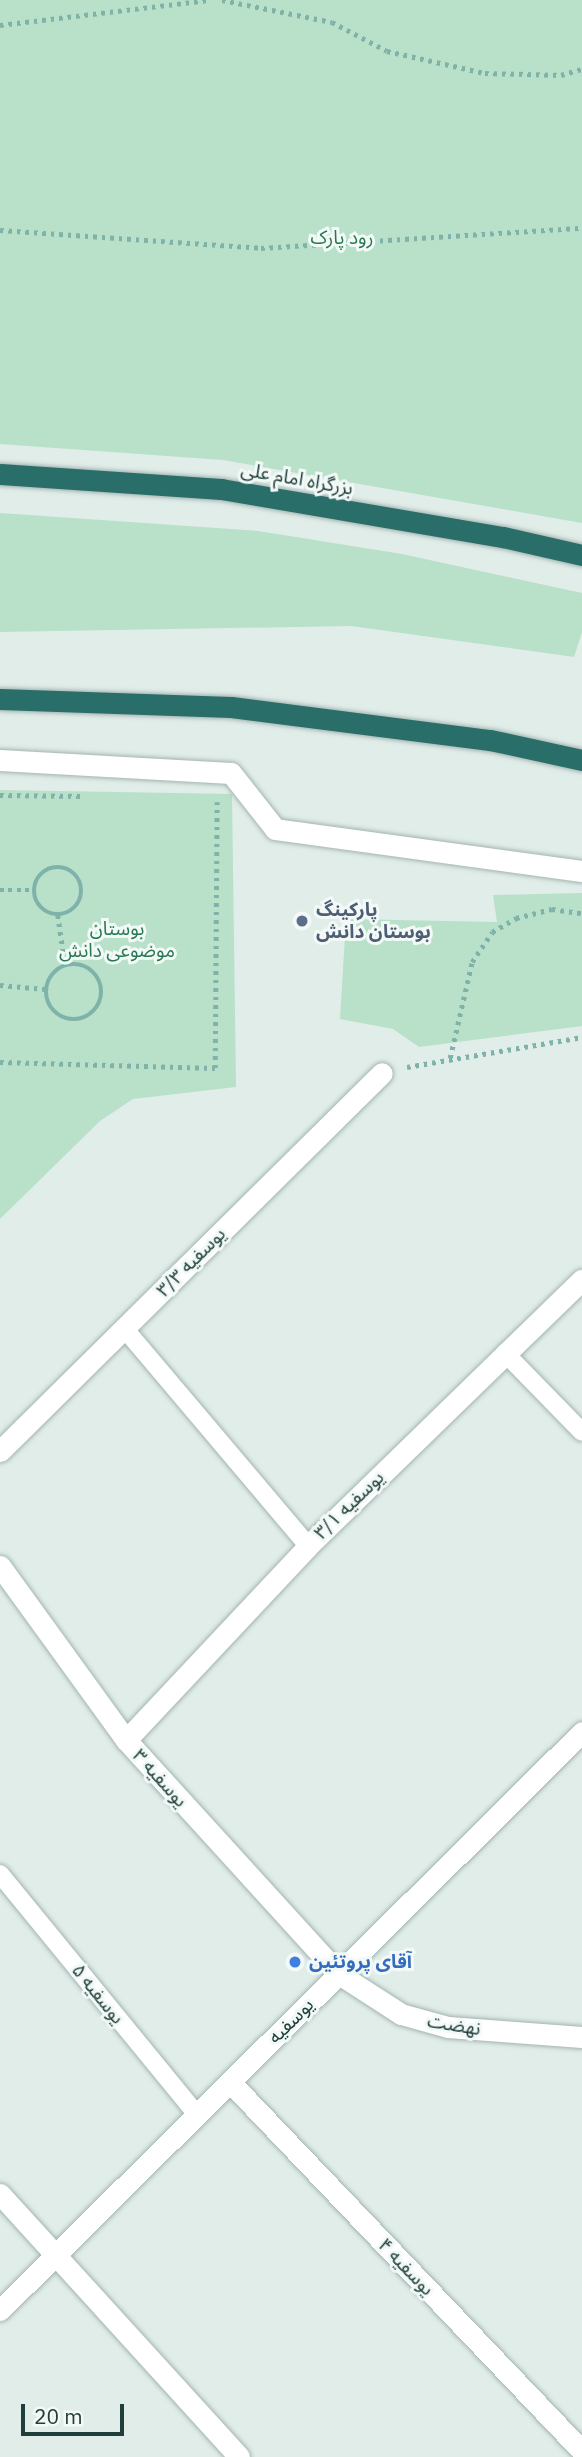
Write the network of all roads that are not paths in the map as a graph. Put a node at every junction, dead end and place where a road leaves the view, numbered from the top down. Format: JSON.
{"nodes":[{"id":1,"x":0,"y":474,"type":"edge"},
{"id":2,"x":582,"y":555,"type":"edge"},
{"id":3,"x":0,"y":699,"type":"edge"},
{"id":4,"x":0,"y":760,"type":"edge"},
{"id":5,"x":582,"y":760,"type":"edge"},
{"id":6,"x":582,"y":871,"type":"edge"},
{"id":7,"x":382,"y":1073,"type":"road end"},
{"id":8,"x":582,"y":1280,"type":"edge"},
{"id":9,"x":124,"y":1328,"type":"junction"},
{"id":10,"x":505,"y":1353,"type":"junction"},
{"id":11,"x":582,"y":1432,"type":"edge"},
{"id":12,"x":0,"y":1451,"type":"edge"},
{"id":13,"x":308,"y":1546,"type":"junction"},
{"id":14,"x":0,"y":1566,"type":"edge"},
{"id":15,"x":582,"y":1732,"type":"edge"},
{"id":16,"x":125,"y":1740,"type":"junction"},
{"id":17,"x":0,"y":1874,"type":"edge"},
{"id":18,"x":339,"y":1974,"type":"junction"},
{"id":19,"x":582,"y":2038,"type":"edge"},
{"id":20,"x":230,"y":2082,"type":"junction"},
{"id":21,"x":197,"y":2115,"type":"junction"},
{"id":22,"x":0,"y":2194,"type":"edge"},
{"id":23,"x":53,"y":2257,"type":"junction"},
{"id":24,"x":0,"y":2310,"type":"edge"},
{"id":25,"x":582,"y":2451,"type":"edge"},
{"id":26,"x":239,"y":2457,"type":"edge"}],
"edges":[{"from":1,"to":2,"type":"highway","name":"بزرگراه امام علی"},
{"from":3,"to":5,"type":"highway"},
{"from":4,"to":6,"type":"street"},
{"from":7,"to":9,"type":"street","name":"یوسفیه ۳/۳"},
{"from":8,"to":10,"type":"street","name":"یوسفیه ۳/۱"},
{"from":9,"to":12,"type":"street","name":"یوسفیه ۳/۳"},
{"from":9,"to":13,"type":"lane"},
{"from":10,"to":11,"type":"lane"},
{"from":10,"to":13,"type":"street","name":"یوسفیه ۳/۱"},
{"from":13,"to":16,"type":"street","name":"یوسفیه ۳/۱"},
{"from":14,"to":16,"type":"street","name":"یوسفیه ۳"},
{"from":15,"to":18,"type":"street","name":"یوسفیه"},
{"from":16,"to":18,"type":"street","name":"یوسفیه ۳"},
{"from":17,"to":21,"type":"lane","name":"یوسفیه ۵"},
{"from":18,"to":19,"type":"street","name":"نهضت"},
{"from":18,"to":20,"type":"street","name":"یوسفیه"},
{"from":20,"to":21,"type":"street","name":"یوسفیه"},
{"from":20,"to":25,"type":"street","name":"یوسفیه ۴"},
{"from":21,"to":23,"type":"street","name":"یوسفیه"},
{"from":22,"to":23,"type":"street"},
{"from":23,"to":24,"type":"street","name":"یوسفیه"},
{"from":23,"to":26,"type":"street"}]}
